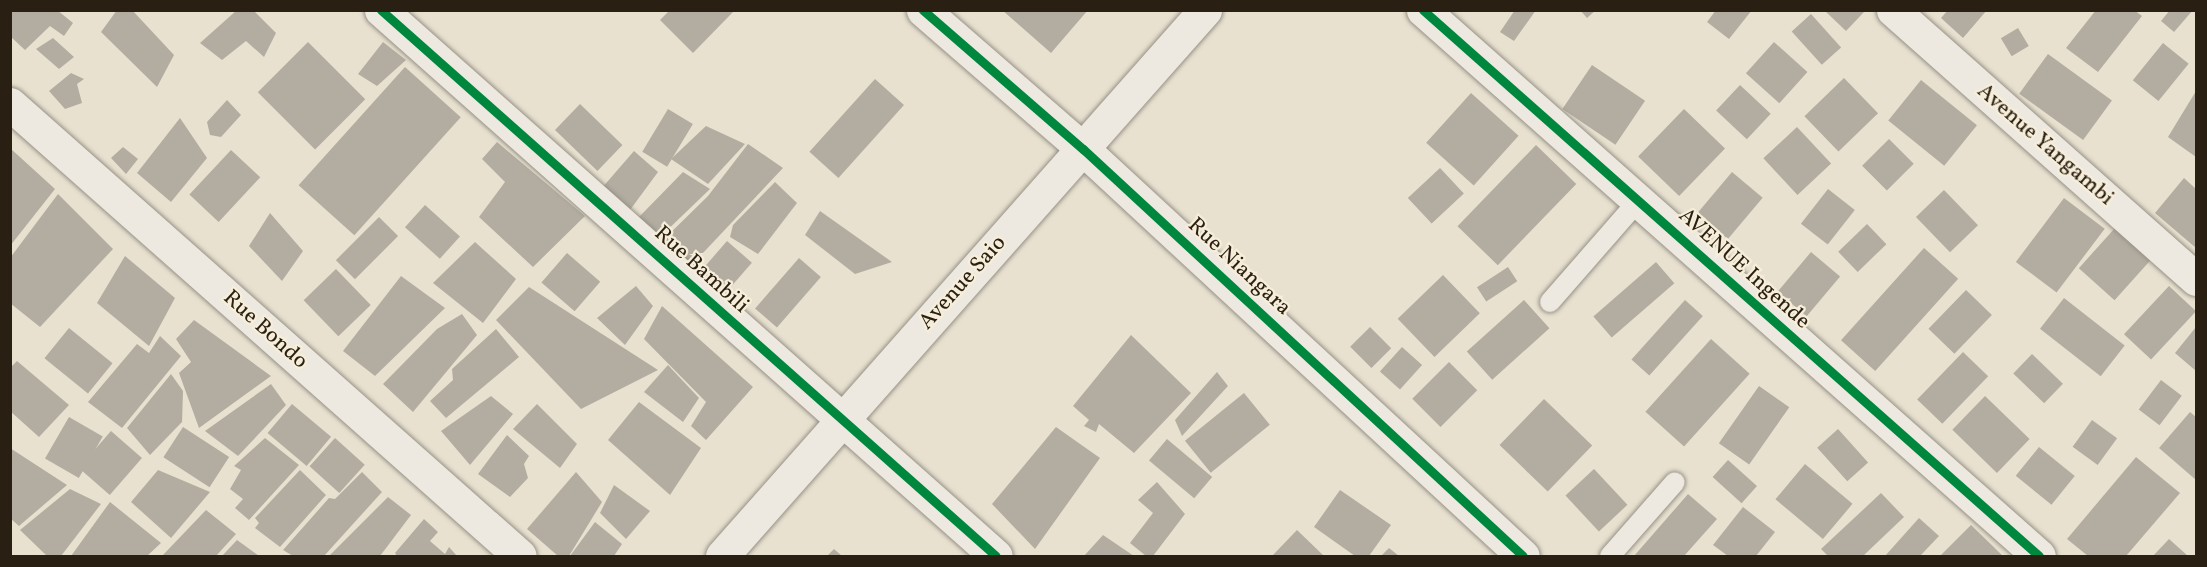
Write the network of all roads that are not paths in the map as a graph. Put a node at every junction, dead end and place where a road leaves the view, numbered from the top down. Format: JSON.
{"nodes":[{"id":1,"x":381,"y":10,"type":"edge"},
{"id":2,"x":923,"y":10,"type":"edge"},
{"id":3,"x":1205,"y":10,"type":"edge"},
{"id":4,"x":1423,"y":10,"type":"edge"},
{"id":5,"x":1893,"y":10,"type":"edge"},
{"id":6,"x":10,"y":104,"type":"edge"},
{"id":7,"x":1083,"y":149,"type":"junction"},
{"id":8,"x":1638,"y":201,"type":"junction"},
{"id":9,"x":2196,"y":279,"type":"edge"},
{"id":10,"x":1550,"y":302,"type":"dead end"},
{"id":11,"x":841,"y":421,"type":"junction"},
{"id":12,"x":1676,"y":482,"type":"dead end"},
{"id":13,"x":520,"y":556,"type":"edge"},
{"id":14,"x":722,"y":556,"type":"edge"},
{"id":15,"x":996,"y":556,"type":"edge"},
{"id":16,"x":1523,"y":556,"type":"edge"},
{"id":17,"x":1610,"y":556,"type":"edge"},
{"id":18,"x":2039,"y":556,"type":"edge"}],
"edges":[{"from":1,"to":11,"type":"street","name":"Rue Bambili"},
{"from":2,"to":7,"type":"street","name":"Rue Niangara"},
{"from":3,"to":7,"type":"street","name":"Avenue Saio"},
{"from":4,"to":8,"type":"street","name":"AVENUE Ingende"},
{"from":5,"to":9,"type":"street","name":"Avenue Yangambi"},
{"from":6,"to":13,"type":"street","name":"Rue Bondo"},
{"from":7,"to":11,"type":"street","name":"Avenue Saio"},
{"from":7,"to":16,"type":"street","name":"Rue Niangara"},
{"from":8,"to":10,"type":"lane"},
{"from":8,"to":18,"type":"street","name":"AVENUE Ingende"},
{"from":11,"to":14,"type":"street","name":"Avenue Saio"},
{"from":11,"to":15,"type":"street","name":"Rue Bambili"},
{"from":12,"to":17,"type":"lane"}]}
